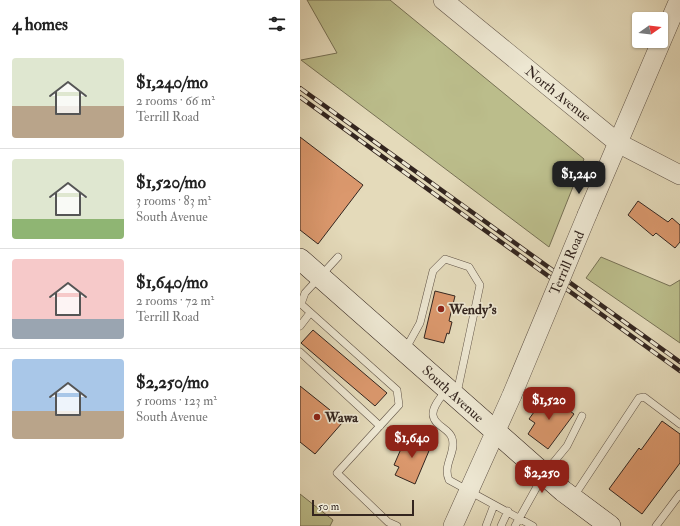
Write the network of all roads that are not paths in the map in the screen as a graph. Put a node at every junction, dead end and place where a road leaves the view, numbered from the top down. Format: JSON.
{"nodes":[{"id":1,"x":443,"y":0,"type":"edge"},
{"id":2,"x":679,"y":0,"type":"edge"},
{"id":3,"x":618,"y":143,"type":"junction"},
{"id":4,"x":680,"y":176,"type":"edge"},
{"id":5,"x":338,"y":257,"type":"dead end"},
{"id":6,"x":300,"y":259,"type":"edge"},
{"id":7,"x":319,"y":275,"type":"junction"},
{"id":8,"x":310,"y":313,"type":"junction"},
{"id":9,"x":300,"y":326,"type":"edge"},
{"id":10,"x":405,"y":351,"type":"junction"},
{"id":11,"x":300,"y":352,"type":"edge"},
{"id":12,"x":451,"y":393,"type":"junction"},
{"id":13,"x":582,"y":416,"type":"dead end"},
{"id":14,"x":680,"y":424,"type":"edge"},
{"id":15,"x":380,"y":426,"type":"junction"},
{"id":16,"x":496,"y":432,"type":"junction"},
{"id":17,"x":544,"y":474,"type":"junction"},
{"id":18,"x":468,"y":492,"type":"junction"},
{"id":19,"x":680,"y":494,"type":"edge"},
{"id":20,"x":572,"y":498,"type":"junction"},
{"id":21,"x":494,"y":504,"type":"junction"},
{"id":22,"x":508,"y":511,"type":"junction"},
{"id":23,"x":518,"y":517,"type":"junction"},
{"id":24,"x":608,"y":525,"type":"edge"},
{"id":25,"x":397,"y":526,"type":"edge"},
{"id":26,"x":453,"y":526,"type":"edge"},
{"id":27,"x":486,"y":526,"type":"edge"},
{"id":28,"x":501,"y":526,"type":"edge"},
{"id":29,"x":515,"y":526,"type":"edge"},
{"id":30,"x":533,"y":526,"type":"edge"},
{"id":31,"x":656,"y":526,"type":"edge"}],
"edges":[{"from":1,"to":3,"type":"street","name":"North Avenue"},
{"from":2,"to":3,"type":"street","name":"Terrill Road"},
{"from":3,"to":4,"type":"street","name":"North Avenue"},
{"from":3,"to":16,"type":"street","name":"Terrill Road","bridge":true},
{"from":5,"to":7,"type":"lane"},
{"from":6,"to":7,"type":"main road","name":"South Avenue"},
{"from":7,"to":8,"type":"lane"},
{"from":7,"to":10,"type":"main road","name":"South Avenue"},
{"from":8,"to":9,"type":"lane"},
{"from":8,"to":15,"type":"lane"},
{"from":10,"to":12,"type":"main road","name":"South Avenue"},
{"from":10,"to":12,"type":"lane"},
{"from":11,"to":15,"type":"lane"},
{"from":12,"to":16,"type":"main road","name":"South Avenue"},
{"from":12,"to":18,"type":"lane"},
{"from":13,"to":17,"type":"lane"},
{"from":14,"to":20,"type":"lane"},
{"from":15,"to":25,"type":"lane"},
{"from":16,"to":17,"type":"main road","name":"South Avenue"},
{"from":16,"to":18,"type":"street","name":"Terrill Road"},
{"from":17,"to":20,"type":"main road","name":"South Avenue"},
{"from":17,"to":23,"type":"lane"},
{"from":18,"to":21,"type":"lane"},
{"from":18,"to":26,"type":"street","name":"Terrill Road"},
{"from":19,"to":31,"type":"lane"},
{"from":20,"to":24,"type":"main road","name":"South Avenue"},
{"from":21,"to":22,"type":"lane"},
{"from":21,"to":27,"type":"lane"},
{"from":22,"to":23,"type":"lane"},
{"from":22,"to":28,"type":"lane"},
{"from":23,"to":29,"type":"lane"},
{"from":23,"to":30,"type":"lane"}]}
